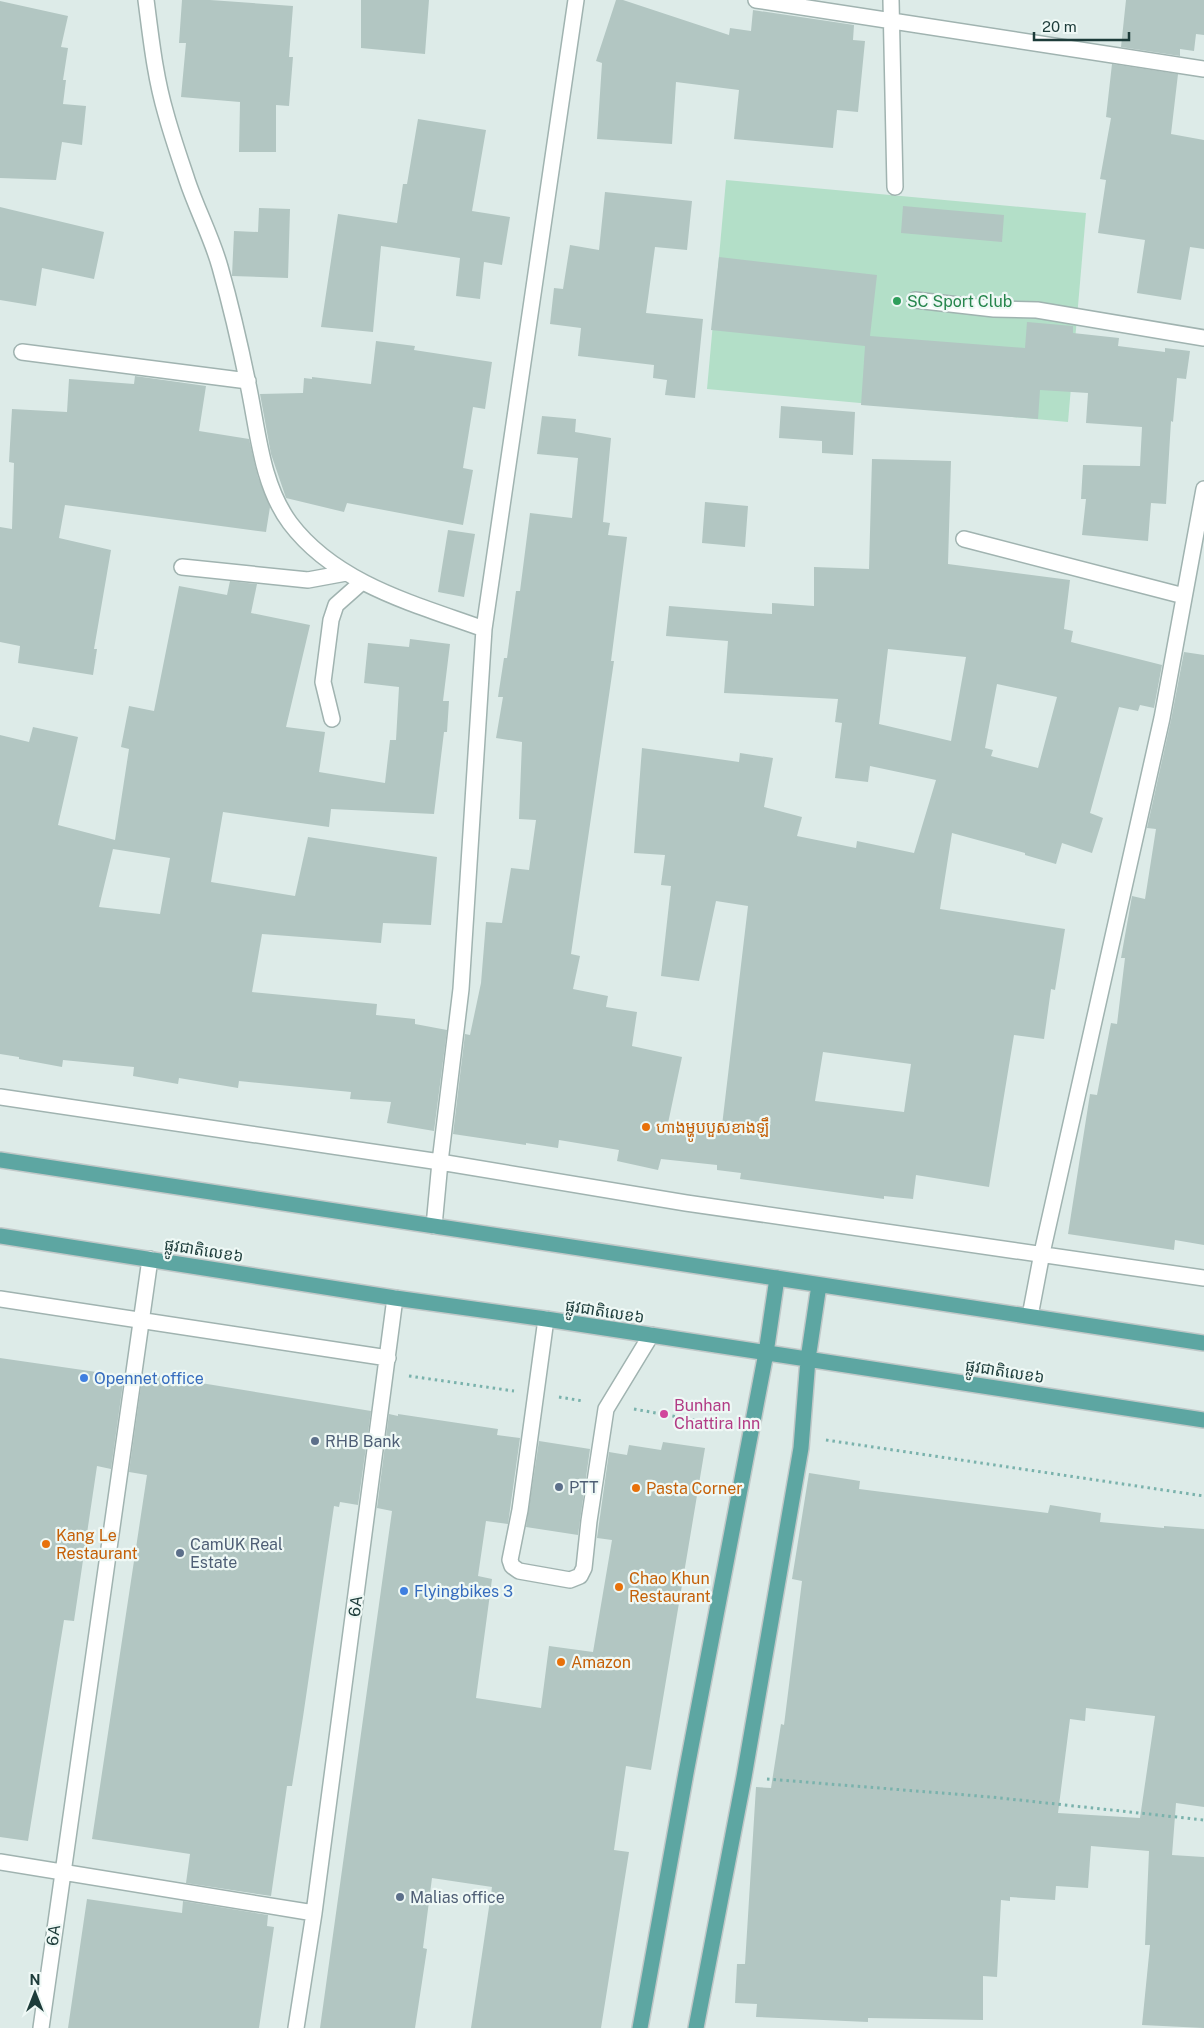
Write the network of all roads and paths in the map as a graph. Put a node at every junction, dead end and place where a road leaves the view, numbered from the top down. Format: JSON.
{"nodes":[{"id":1,"x":146,"y":0,"type":"edge"},
{"id":2,"x":576,"y":0,"type":"edge"},
{"id":3,"x":756,"y":0,"type":"edge"},
{"id":4,"x":891,"y":0,"type":"edge"},
{"id":5,"x":890,"y":20,"type":"junction"},
{"id":6,"x":1204,"y":70,"type":"edge"},
{"id":7,"x":895,"y":187,"type":"dead end"},
{"id":8,"x":915,"y":300,"type":"dead end"},
{"id":9,"x":1204,"y":338,"type":"edge"},
{"id":10,"x":22,"y":352,"type":"dead end"},
{"id":11,"x":248,"y":381,"type":"junction"},
{"id":12,"x":1204,"y":489,"type":"edge"},
{"id":13,"x":964,"y":539,"type":"dead end"},
{"id":14,"x":182,"y":567,"type":"dead end"},
{"id":15,"x":346,"y":573,"type":"junction"},
{"id":16,"x":362,"y":582,"type":"junction"},
{"id":17,"x":1184,"y":596,"type":"junction"},
{"id":18,"x":484,"y":629,"type":"junction"},
{"id":19,"x":332,"y":719,"type":"dead end"},
{"id":20,"x":0,"y":1097,"type":"edge"},
{"id":21,"x":0,"y":1160,"type":"edge"},
{"id":22,"x":440,"y":1162,"type":"junction"},
{"id":23,"x":434,"y":1226,"type":"junction"},
{"id":24,"x":0,"y":1236,"type":"edge"},
{"id":25,"x":1042,"y":1253,"type":"junction"},
{"id":26,"x":150,"y":1259,"type":"junction"},
{"id":27,"x":777,"y":1278,"type":"junction"},
{"id":28,"x":1204,"y":1278,"type":"edge"},
{"id":29,"x":819,"y":1284,"type":"junction"},
{"id":30,"x":395,"y":1298,"type":"junction"},
{"id":31,"x":0,"y":1299,"type":"edge"},
{"id":32,"x":1030,"y":1316,"type":"junction"},
{"id":33,"x":546,"y":1319,"type":"junction"},
{"id":34,"x":142,"y":1322,"type":"junction"},
{"id":35,"x":651,"y":1335,"type":"junction"},
{"id":36,"x":1204,"y":1343,"type":"edge"},
{"id":37,"x":766,"y":1353,"type":"junction"},
{"id":38,"x":388,"y":1358,"type":"junction"},
{"id":39,"x":808,"y":1359,"type":"junction"},
{"id":40,"x":1204,"y":1420,"type":"edge"},
{"id":41,"x":744,"y":1777,"type":"junction"},
{"id":42,"x":1204,"y":1820,"type":"edge"},
{"id":43,"x":0,"y":1862,"type":"edge"},
{"id":44,"x":62,"y":1871,"type":"junction"},
{"id":45,"x":314,"y":1913,"type":"junction"},
{"id":46,"x":41,"y":2028,"type":"edge"},
{"id":47,"x":296,"y":2028,"type":"edge"},
{"id":48,"x":640,"y":2028,"type":"edge"},
{"id":49,"x":696,"y":2028,"type":"edge"}],
"edges":[{"from":1,"to":11,"type":"street"},
{"from":2,"to":18,"type":"street"},
{"from":3,"to":5,"type":"street"},
{"from":4,"to":5,"type":"street"},
{"from":5,"to":6,"type":"street"},
{"from":5,"to":7,"type":"street"},
{"from":8,"to":9,"type":"street"},
{"from":10,"to":11,"type":"street"},
{"from":11,"to":15,"type":"street"},
{"from":12,"to":17,"type":"street"},
{"from":13,"to":17,"type":"street"},
{"from":14,"to":15,"type":"street"},
{"from":15,"to":16,"type":"street"},
{"from":16,"to":18,"type":"street"},
{"from":16,"to":19,"type":"street"},
{"from":17,"to":25,"type":"street"},
{"from":18,"to":22,"type":"street"},
{"from":20,"to":22,"type":"street"},
{"from":21,"to":23,"type":"main road"},
{"from":22,"to":23,"type":"street"},
{"from":22,"to":25,"type":"street"},
{"from":23,"to":27,"type":"main road"},
{"from":24,"to":26,"type":"main road","name":"ផ្លូវជាតិលេខ៦"},
{"from":25,"to":28,"type":"street"},
{"from":25,"to":32,"type":"street"},
{"from":26,"to":30,"type":"main road","name":"ផ្លូវជាតិលេខ៦"},
{"from":26,"to":34,"type":"street","name":"6A"},
{"from":27,"to":29,"type":"main road"},
{"from":27,"to":37,"type":"main road"},
{"from":29,"to":32,"type":"main road"},
{"from":29,"to":39,"type":"main road"},
{"from":30,"to":33,"type":"main road","name":"ផ្លូវជាតិលេខ៦"},
{"from":30,"to":38,"type":"street","name":"6A"},
{"from":31,"to":34,"type":"street"},
{"from":32,"to":36,"type":"main road"},
{"from":33,"to":35,"type":"main road","name":"ផ្លូវជាតិលេខ៦"},
{"from":33,"to":35,"type":"street"},
{"from":34,"to":38,"type":"street"},
{"from":34,"to":44,"type":"street","name":"6A"},
{"from":35,"to":37,"type":"main road","name":"ផ្លូវជាតិលេខ៦"},
{"from":37,"to":39,"type":"main road","name":"ផ្លូវជាតិលេខ៦"},
{"from":37,"to":48,"type":"main road"},
{"from":38,"to":45,"type":"street","name":"6A"},
{"from":39,"to":40,"type":"main road","name":"ផ្លូវជាតិលេខ៦"},
{"from":39,"to":41,"type":"main road"},
{"from":41,"to":42,"type":"path"},
{"from":41,"to":49,"type":"main road"},
{"from":43,"to":44,"type":"street"},
{"from":44,"to":45,"type":"street"},
{"from":44,"to":46,"type":"street","name":"6A"},
{"from":45,"to":47,"type":"street","name":"6A"}]}
